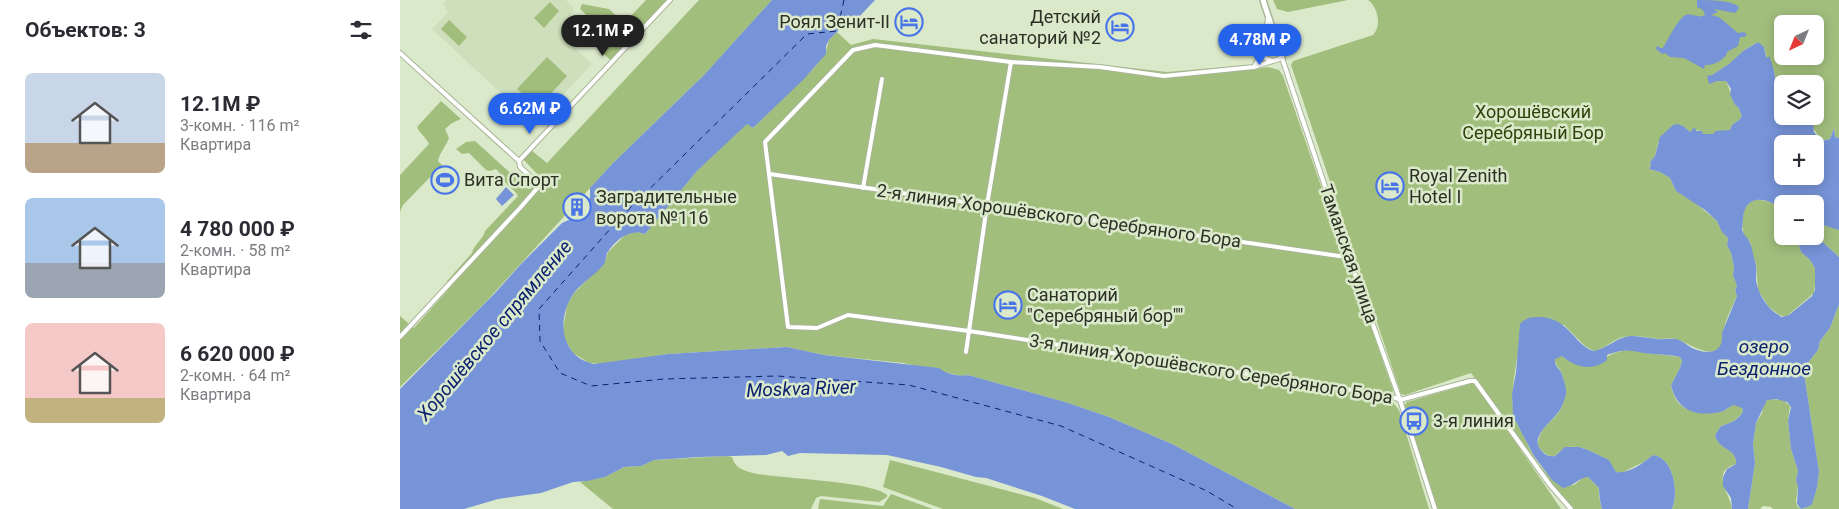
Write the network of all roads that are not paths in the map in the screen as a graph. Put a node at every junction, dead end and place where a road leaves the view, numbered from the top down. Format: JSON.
{"nodes":[{"id":1,"x":670,"y":0,"type":"edge"},
{"id":2,"x":1263,"y":0,"type":"edge"},
{"id":3,"x":1267,"y":10,"type":"junction"},
{"id":4,"x":1267,"y":28,"type":"junction"},
{"id":5,"x":1273,"y":30,"type":"junction"},
{"id":6,"x":1262,"y":50,"type":"junction"},
{"id":7,"x":400,"y":53,"type":"edge"},
{"id":8,"x":1282,"y":58,"type":"junction"},
{"id":9,"x":1276,"y":61,"type":"junction"},
{"id":10,"x":1011,"y":62,"type":"junction"},
{"id":11,"x":1254,"y":67,"type":"junction"},
{"id":12,"x":882,"y":79,"type":"dead end"},
{"id":13,"x":519,"y":161,"type":"junction"},
{"id":14,"x":770,"y":174,"type":"junction"},
{"id":15,"x":863,"y":188,"type":"junction"},
{"id":16,"x":987,"y":205,"type":"junction"},
{"id":17,"x":1348,"y":254,"type":"junction"},
{"id":18,"x":969,"y":331,"type":"junction"},
{"id":19,"x":400,"y":337,"type":"edge"},
{"id":20,"x":966,"y":352,"type":"dead end"},
{"id":21,"x":1400,"y":400,"type":"junction"},
{"id":22,"x":1435,"y":509,"type":"edge"},
{"id":23,"x":1571,"y":509,"type":"edge"}],
"edges":[{"from":1,"to":13,"type":"street"},
{"from":2,"to":3,"type":"street","name":"Таманская улица"},
{"from":3,"to":4,"type":"street"},
{"from":3,"to":5,"type":"street","name":"Таманская улица"},
{"from":4,"to":5,"type":"street"},
{"from":4,"to":6,"type":"street"},
{"from":5,"to":8,"type":"street","name":"Таманская улица"},
{"from":6,"to":9,"type":"street"},
{"from":6,"to":11,"type":"street"},
{"from":7,"to":13,"type":"street"},
{"from":8,"to":9,"type":"street"},
{"from":8,"to":17,"type":"street","name":"Таманская улица"},
{"from":9,"to":11,"type":"street"},
{"from":10,"to":11,"type":"street"},
{"from":10,"to":14,"type":"street"},
{"from":10,"to":16,"type":"street"},
{"from":12,"to":15,"type":"street"},
{"from":13,"to":19,"type":"street"},
{"from":14,"to":15,"type":"street","name":"2-я линия Хорошёвского Серебряного Бора"},
{"from":14,"to":18,"type":"street","name":"3-я линия Хорошёвского Серебряного Бора"},
{"from":15,"to":16,"type":"street","name":"2-я линия Хорошёвского Серебряного Бора"},
{"from":16,"to":17,"type":"street","name":"2-я линия Хорошёвского Серебряного Бора"},
{"from":16,"to":18,"type":"street"},
{"from":17,"to":21,"type":"street","name":"Таманская улица"},
{"from":18,"to":20,"type":"street"},
{"from":18,"to":21,"type":"street","name":"3-я линия Хорошёвского Серебряного Бора"},
{"from":21,"to":22,"type":"street","name":"Таманская улица"},
{"from":21,"to":23,"type":"street","name":"3-я линия Хорошёвского Серебряного Бора"}]}
